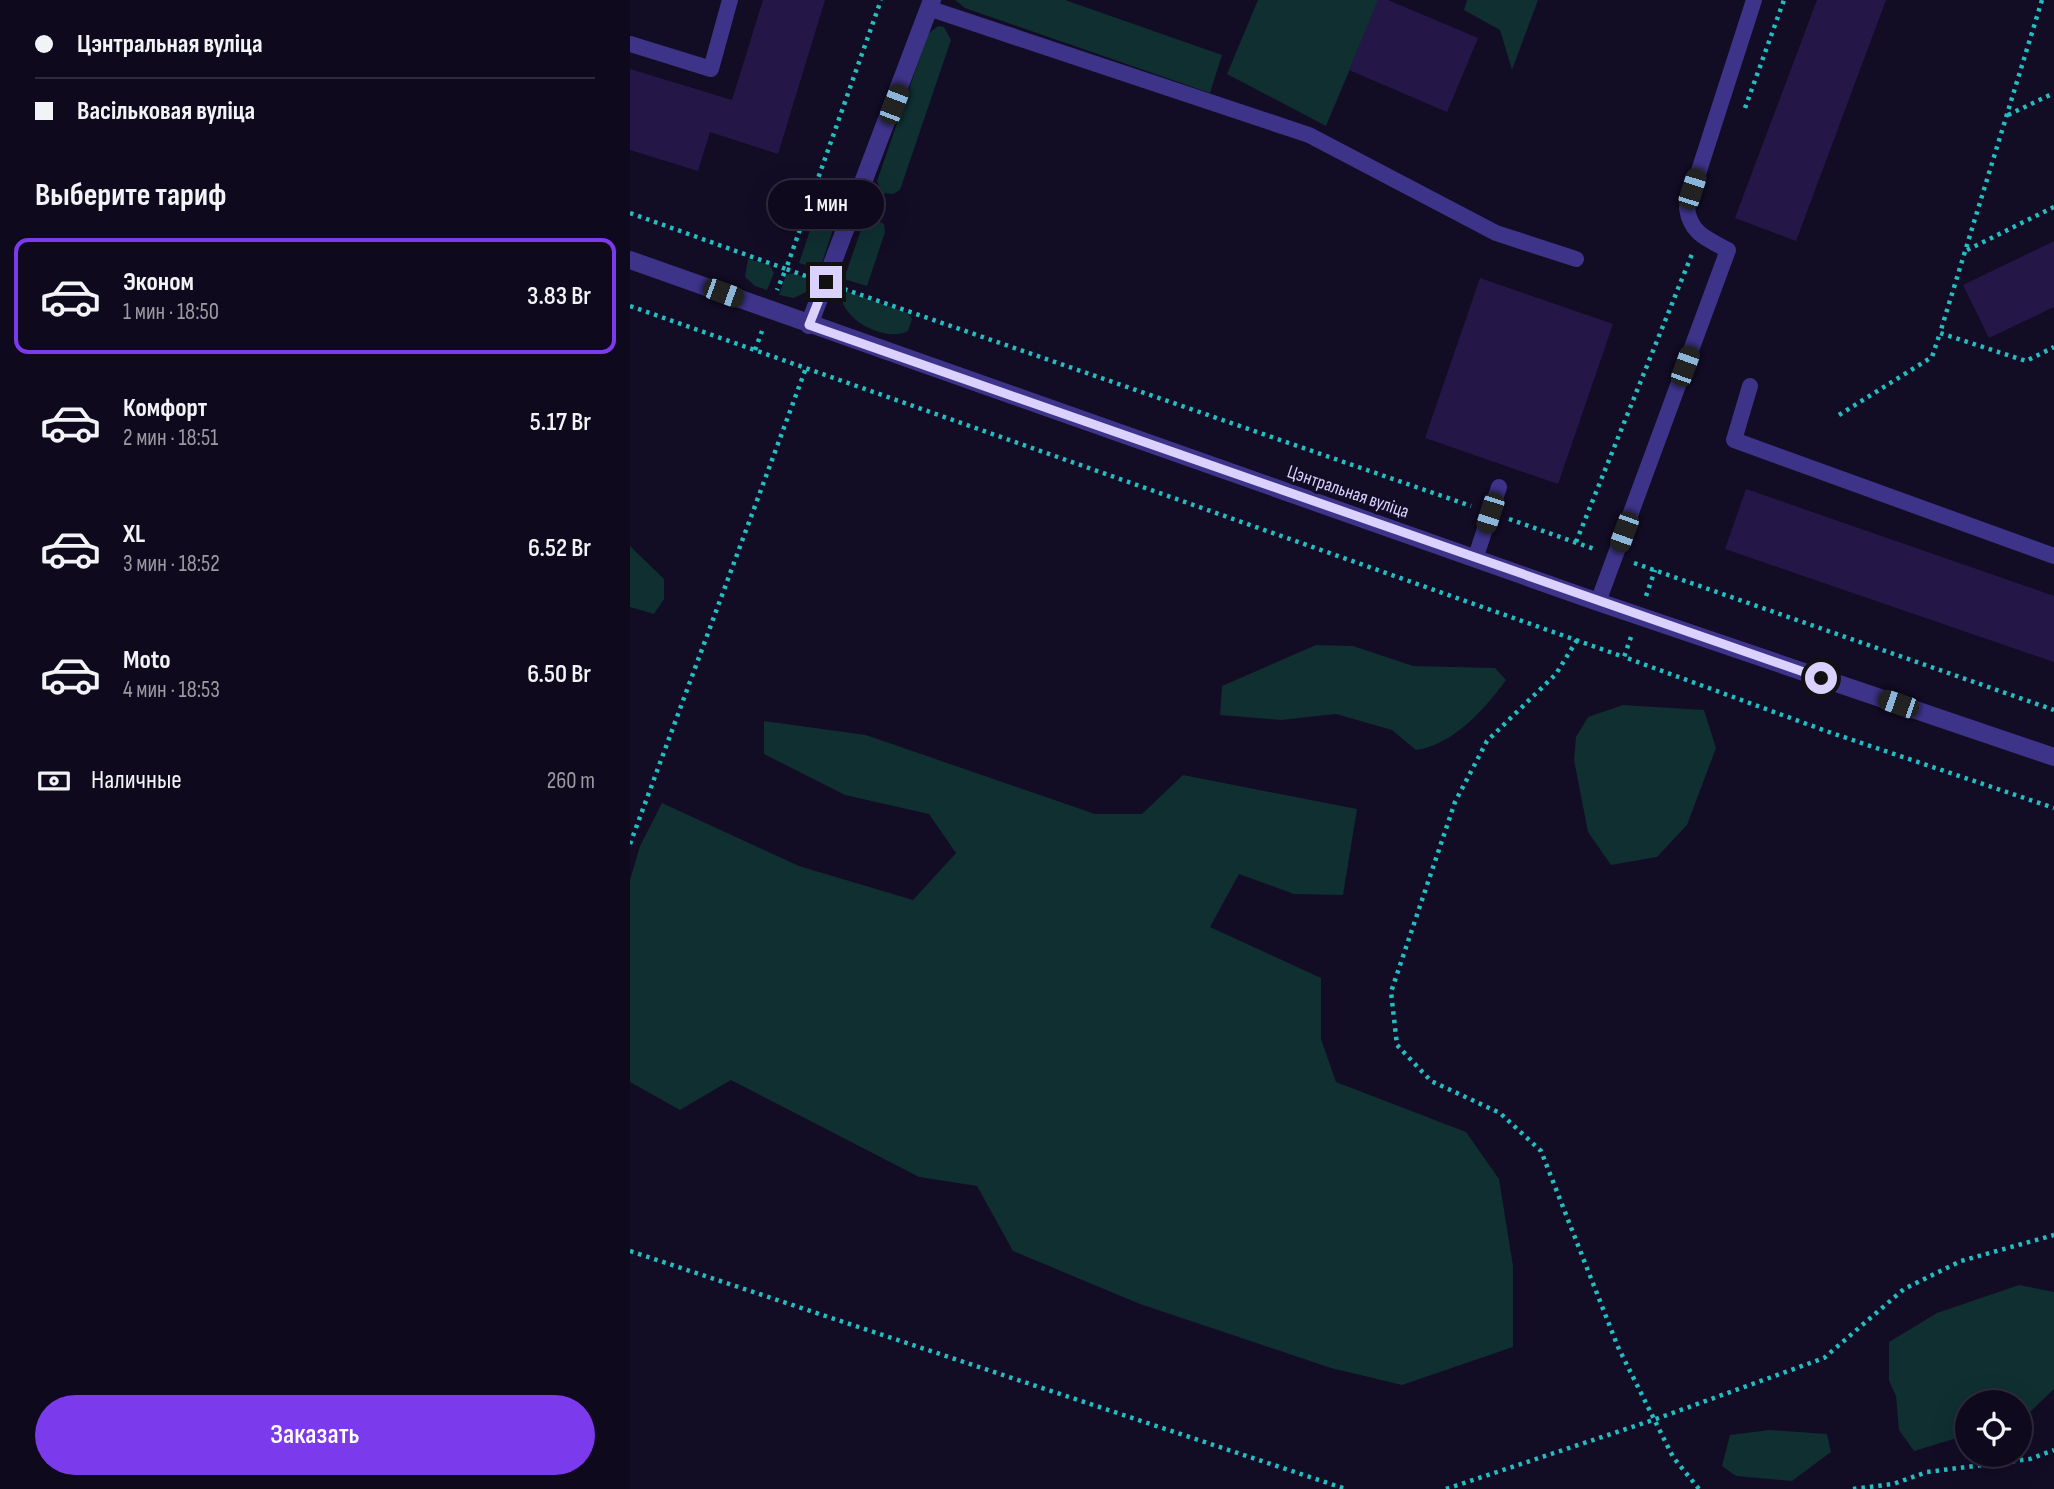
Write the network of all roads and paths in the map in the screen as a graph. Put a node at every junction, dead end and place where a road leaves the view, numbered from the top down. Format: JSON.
{"nodes":[{"id":1,"x":730,"y":0,"type":"edge"},
{"id":2,"x":881,"y":0,"type":"edge"},
{"id":3,"x":1755,"y":0,"type":"edge"},
{"id":4,"x":2042,"y":0,"type":"edge"},
{"id":5,"x":931,"y":5,"type":"edge"},
{"id":6,"x":630,"y":44,"type":"edge"},
{"id":7,"x":2054,"y":93,"type":"edge"},
{"id":8,"x":2007,"y":116,"type":"junction"},
{"id":9,"x":2054,"y":207,"type":"edge"},
{"id":10,"x":630,"y":213,"type":"edge"},
{"id":11,"x":1700,"y":235,"type":"junction"},
{"id":12,"x":1966,"y":250,"type":"junction"},
{"id":13,"x":630,"y":260,"type":"edge"},
{"id":14,"x":1576,"y":260,"type":"dead end"},
{"id":15,"x":786,"y":269,"type":"junction"},
{"id":16,"x":826,"y":282,"type":"junction"},
{"id":17,"x":630,"y":306,"type":"edge"},
{"id":18,"x":809,"y":325,"type":"junction"},
{"id":19,"x":1940,"y":333,"type":"junction"},
{"id":20,"x":2054,"y":347,"type":"edge"},
{"id":21,"x":806,"y":368,"type":"junction"},
{"id":22,"x":1750,"y":386,"type":"dead end"},
{"id":23,"x":1839,"y":415,"type":"dead end"},
{"id":24,"x":1499,"y":487,"type":"dead end"},
{"id":25,"x":1490,"y":513,"type":"junction"},
{"id":26,"x":1576,"y":542,"type":"junction"},
{"id":27,"x":1615,"y":556,"type":"junction"},
{"id":28,"x":2054,"y":556,"type":"edge"},
{"id":29,"x":1475,"y":559,"type":"junction"},
{"id":30,"x":1655,"y":570,"type":"junction"},
{"id":31,"x":1598,"y":602,"type":"junction"},
{"id":32,"x":1639,"y":616,"type":"junction"},
{"id":33,"x":1577,"y":640,"type":"junction"},
{"id":34,"x":1624,"y":657,"type":"junction"},
{"id":35,"x":2054,"y":710,"type":"edge"},
{"id":36,"x":2054,"y":757,"type":"edge"},
{"id":37,"x":2054,"y":808,"type":"edge"},
{"id":38,"x":630,"y":844,"type":"edge"},
{"id":39,"x":2054,"y":1235,"type":"edge"},
{"id":40,"x":630,"y":1251,"type":"edge"},
{"id":41,"x":1656,"y":1419,"type":"junction"},
{"id":42,"x":2054,"y":1450,"type":"edge"},
{"id":43,"x":1346,"y":1489,"type":"edge"},
{"id":44,"x":1446,"y":1489,"type":"edge"},
{"id":45,"x":1699,"y":1489,"type":"edge"},
{"id":46,"x":1853,"y":1489,"type":"edge"}],
"edges":[{"from":1,"to":6,"type":"lane"},
{"from":2,"to":15,"type":"path"},
{"from":3,"to":11,"type":"lane"},
{"from":4,"to":8,"type":"path"},
{"from":5,"to":14,"type":"lane"},
{"from":5,"to":16,"type":"street"},
{"from":7,"to":8,"type":"path"},
{"from":8,"to":12,"type":"path"},
{"from":9,"to":12,"type":"path"},
{"from":10,"to":15,"type":"path"},
{"from":11,"to":26,"type":"path"},
{"from":11,"to":27,"type":"lane"},
{"from":12,"to":19,"type":"path"},
{"from":13,"to":18,"type":"street","name":"Цэнтральная вуліца"},
{"from":15,"to":16,"type":"path"},
{"from":16,"to":18,"type":"street"},
{"from":16,"to":25,"type":"path"},
{"from":17,"to":21,"type":"path"},
{"from":18,"to":29,"type":"street","name":"Цэнтральная вуліца"},
{"from":19,"to":20,"type":"path"},
{"from":19,"to":23,"type":"path"},
{"from":21,"to":33,"type":"path"},
{"from":21,"to":38,"type":"path"},
{"from":22,"to":28,"type":"lane"},
{"from":24,"to":25,"type":"lane"},
{"from":25,"to":26,"type":"path"},
{"from":25,"to":29,"type":"lane"},
{"from":26,"to":27,"type":"path"},
{"from":27,"to":30,"type":"path"},
{"from":27,"to":31,"type":"lane"},
{"from":29,"to":31,"type":"street","name":"Цэнтральная вуліца"},
{"from":30,"to":32,"type":"path"},
{"from":30,"to":35,"type":"path"},
{"from":31,"to":32,"type":"street","name":"Цэнтральная вуліца"},
{"from":32,"to":34,"type":"path"},
{"from":32,"to":36,"type":"street","name":"Цэнтральная вуліца"},
{"from":33,"to":34,"type":"path"},
{"from":33,"to":41,"type":"path"},
{"from":34,"to":37,"type":"path"},
{"from":39,"to":41,"type":"path"},
{"from":40,"to":43,"type":"path"},
{"from":41,"to":44,"type":"path"},
{"from":41,"to":45,"type":"path"},
{"from":42,"to":46,"type":"path"}]}
